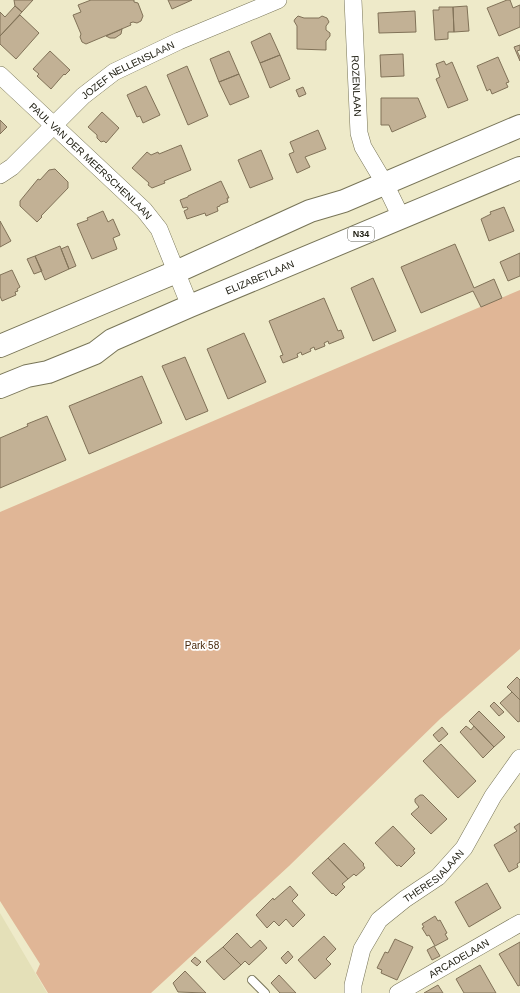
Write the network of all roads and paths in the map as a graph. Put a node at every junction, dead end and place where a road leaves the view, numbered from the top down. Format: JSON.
{"nodes":[{"id":1,"x":278,"y":0,"type":"edge"},
{"id":2,"x":353,"y":0,"type":"edge"},
{"id":3,"x":0,"y":75,"type":"edge"},
{"id":4,"x":54,"y":125,"type":"junction"},
{"id":5,"x":520,"y":126,"type":"edge"},
{"id":6,"x":520,"y":168,"type":"edge"},
{"id":7,"x":0,"y":175,"type":"edge"},
{"id":8,"x":380,"y":176,"type":"junction"},
{"id":9,"x":401,"y":217,"type":"junction"},
{"id":10,"x":173,"y":264,"type":"junction"},
{"id":11,"x":190,"y":306,"type":"junction"},
{"id":12,"x":0,"y":346,"type":"edge"},
{"id":13,"x":0,"y":387,"type":"edge"},
{"id":14,"x":520,"y":758,"type":"edge"},
{"id":15,"x":520,"y":924,"type":"edge"},
{"id":16,"x":252,"y":980,"type":"dead end"},
{"id":17,"x":264,"y":993,"type":"edge"},
{"id":18,"x":353,"y":993,"type":"edge"},
{"id":19,"x":398,"y":993,"type":"edge"}],
"edges":[{"from":1,"to":4,"type":"street","name":"JOZEF NELLENSLAAN"},
{"from":2,"to":8,"type":"street","name":"ROZENLAAN"},
{"from":3,"to":4,"type":"street","name":"PAUL VAN DER MEERSCHENLAAN"},
{"from":4,"to":7,"type":"street","name":"JOZEF NELLENSLAAN"},
{"from":4,"to":10,"type":"street","name":"PAUL VAN DER MEERSCHENLAAN"},
{"from":5,"to":8,"type":"main road"},
{"from":6,"to":9,"type":"main road","name":"ELIZABETLAAN","number":"N34"},
{"from":8,"to":9,"type":"street","name":"ROZENLAAN"},
{"from":8,"to":10,"type":"main road"},
{"from":9,"to":11,"type":"main road","name":"ELIZABETLAAN","number":"N34"},
{"from":10,"to":11,"type":"street","name":"PAUL VAN DER MEERSCHENLAAN"},
{"from":10,"to":12,"type":"main road"},
{"from":11,"to":13,"type":"main road","name":"ELIZABETLAAN","number":"N34"},
{"from":14,"to":18,"type":"street","name":"THERESIALAAN"},
{"from":15,"to":19,"type":"street","name":"ARCADELAAN"},
{"from":16,"to":17,"type":"lane"}]}
